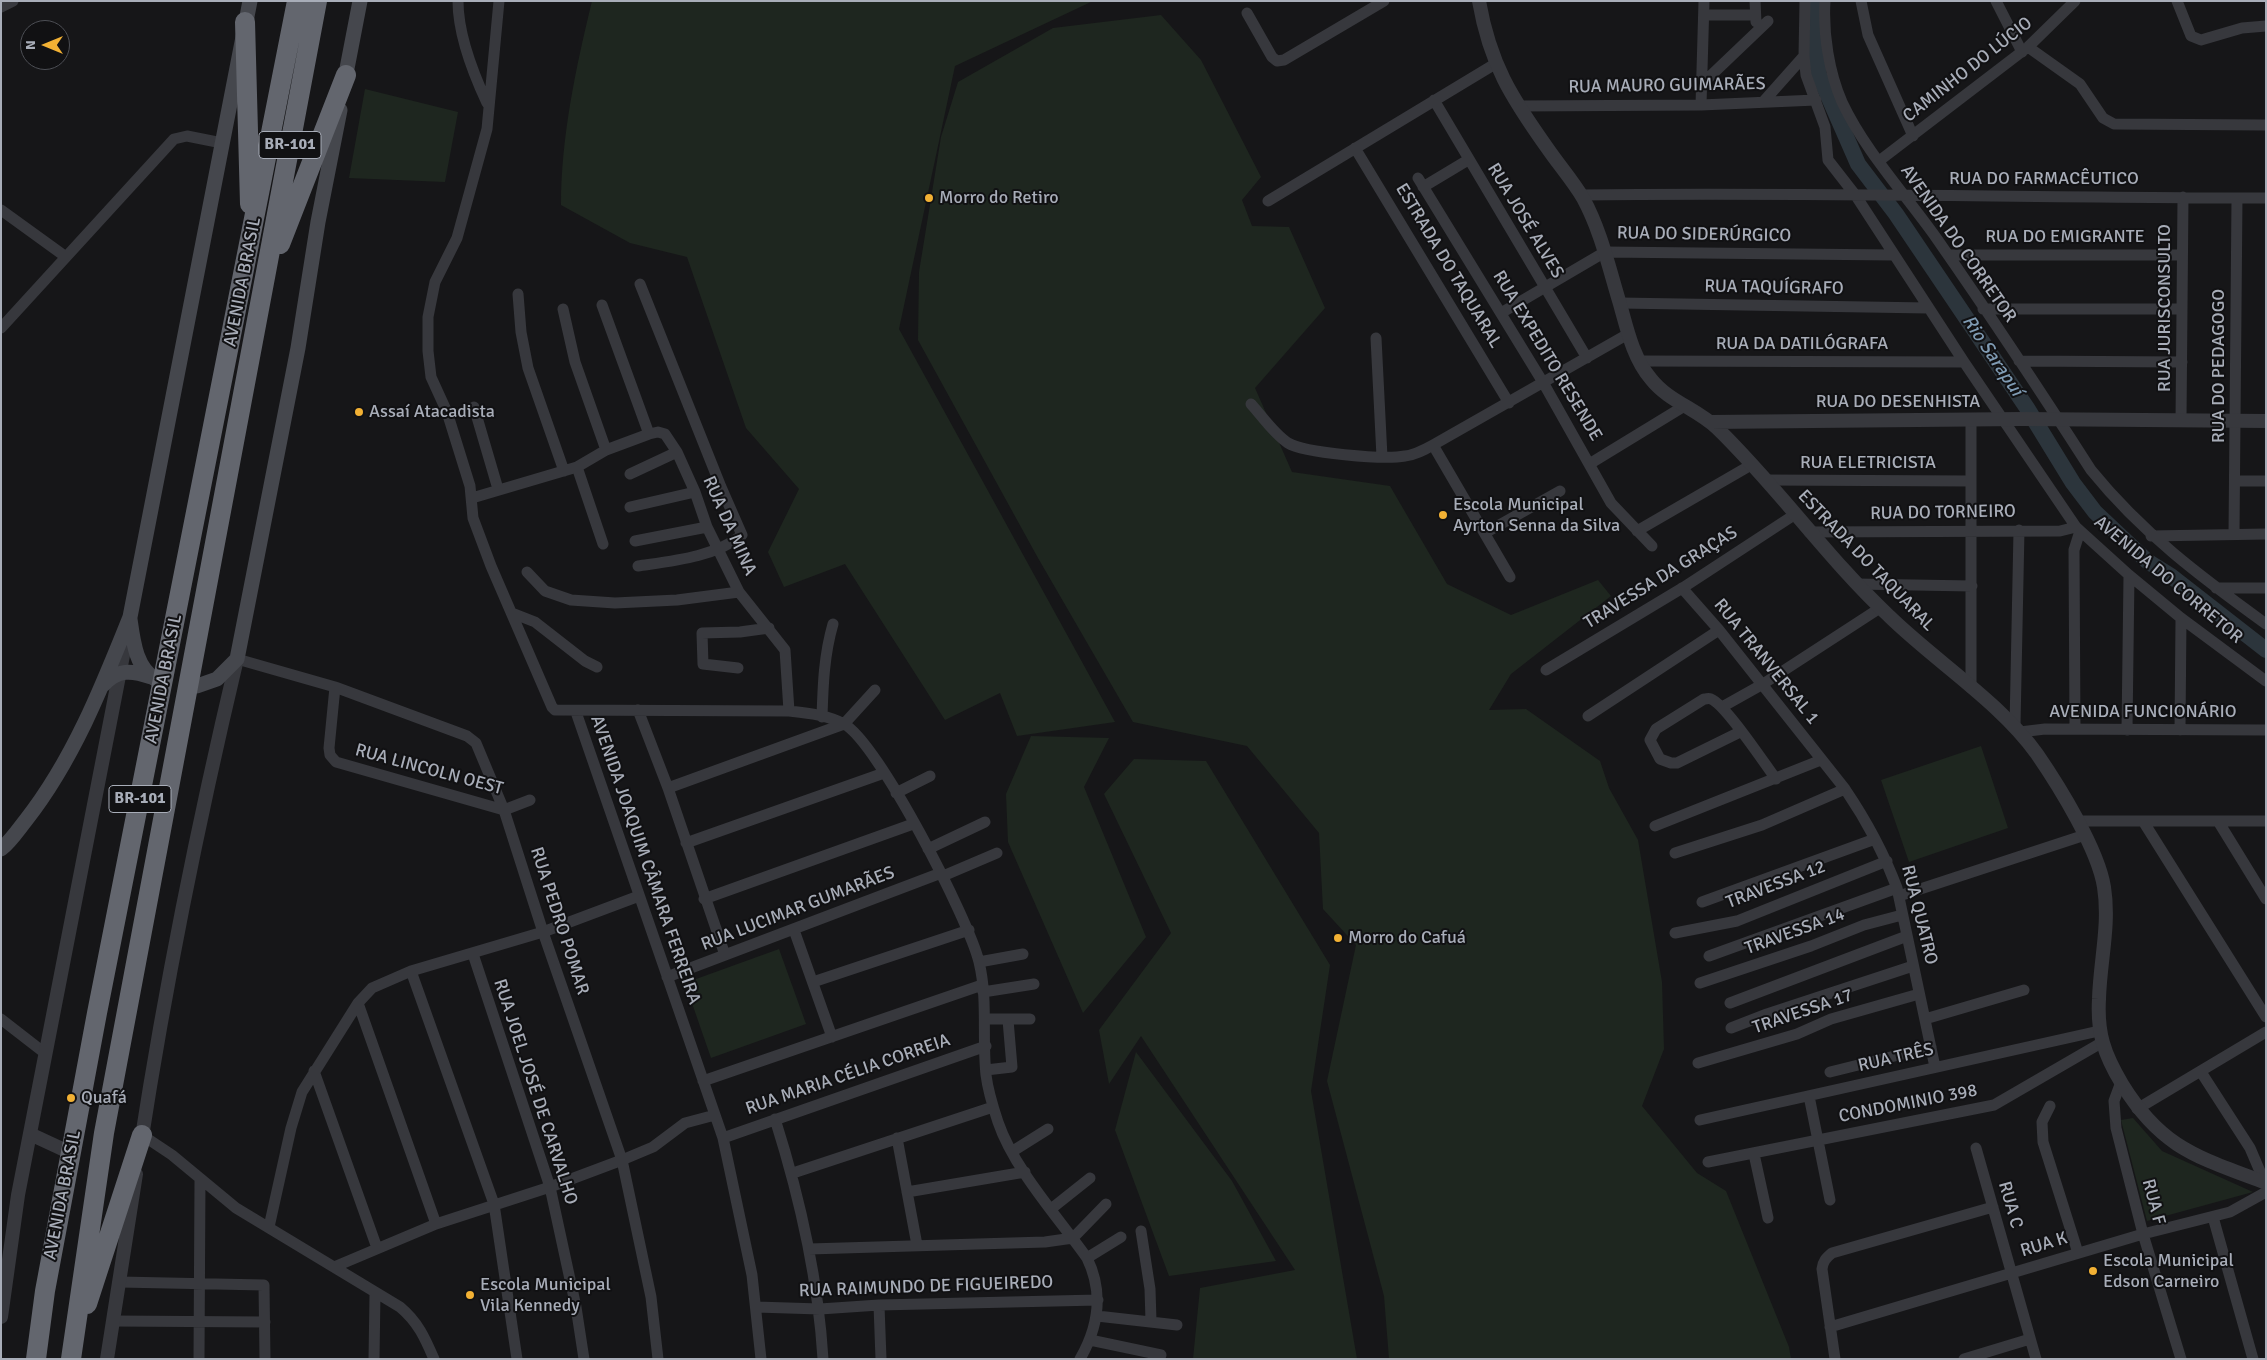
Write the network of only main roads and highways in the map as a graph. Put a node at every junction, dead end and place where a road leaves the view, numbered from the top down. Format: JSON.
{"nodes":[{"id":1,"x":250,"y":1,"type":"edge"},
{"id":2,"x":297,"y":1,"type":"edge"},
{"id":3,"x":317,"y":1,"type":"edge"},
{"id":4,"x":360,"y":1,"type":"edge"},
{"id":5,"x":245,"y":22,"type":"junction"},
{"id":6,"x":346,"y":76,"type":"junction"},
{"id":7,"x":251,"y":241,"type":"junction"},
{"id":8,"x":262,"y":290,"type":"junction"},
{"id":9,"x":130,"y":617,"type":"junction"},
{"id":10,"x":102,"y":686,"type":"junction"},
{"id":11,"x":197,"y":686,"type":"dead end"},
{"id":12,"x":3,"y":844,"type":"edge"},
{"id":13,"x":142,"y":1136,"type":"road end"},
{"id":14,"x":71,"y":1356,"type":"edge"},
{"id":15,"x":36,"y":1359,"type":"edge"}],
"edges":[{"from":1,"to":5,"type":"main road"},
{"from":2,"to":7,"type":"highway","name":"AVENIDA BRASIL","number":"BR-101"},
{"from":3,"to":8,"type":"highway","name":"AVENIDA BRASIL","number":"BR-101"},
{"from":4,"to":6,"type":"main road"},
{"from":5,"to":7,"type":"highway"},
{"from":5,"to":9,"type":"main road"},
{"from":6,"to":8,"type":"highway"},
{"from":6,"to":11,"type":"main road"},
{"from":7,"to":15,"type":"highway","name":"AVENIDA BRASIL","number":"BR-101"},
{"from":8,"to":14,"type":"highway","name":"AVENIDA BRASIL","number":"BR-101"},
{"from":9,"to":10,"type":"main road"},
{"from":9,"to":10,"type":"main road"},
{"from":10,"to":12,"type":"main road"},
{"from":13,"to":14,"type":"highway"}]}
